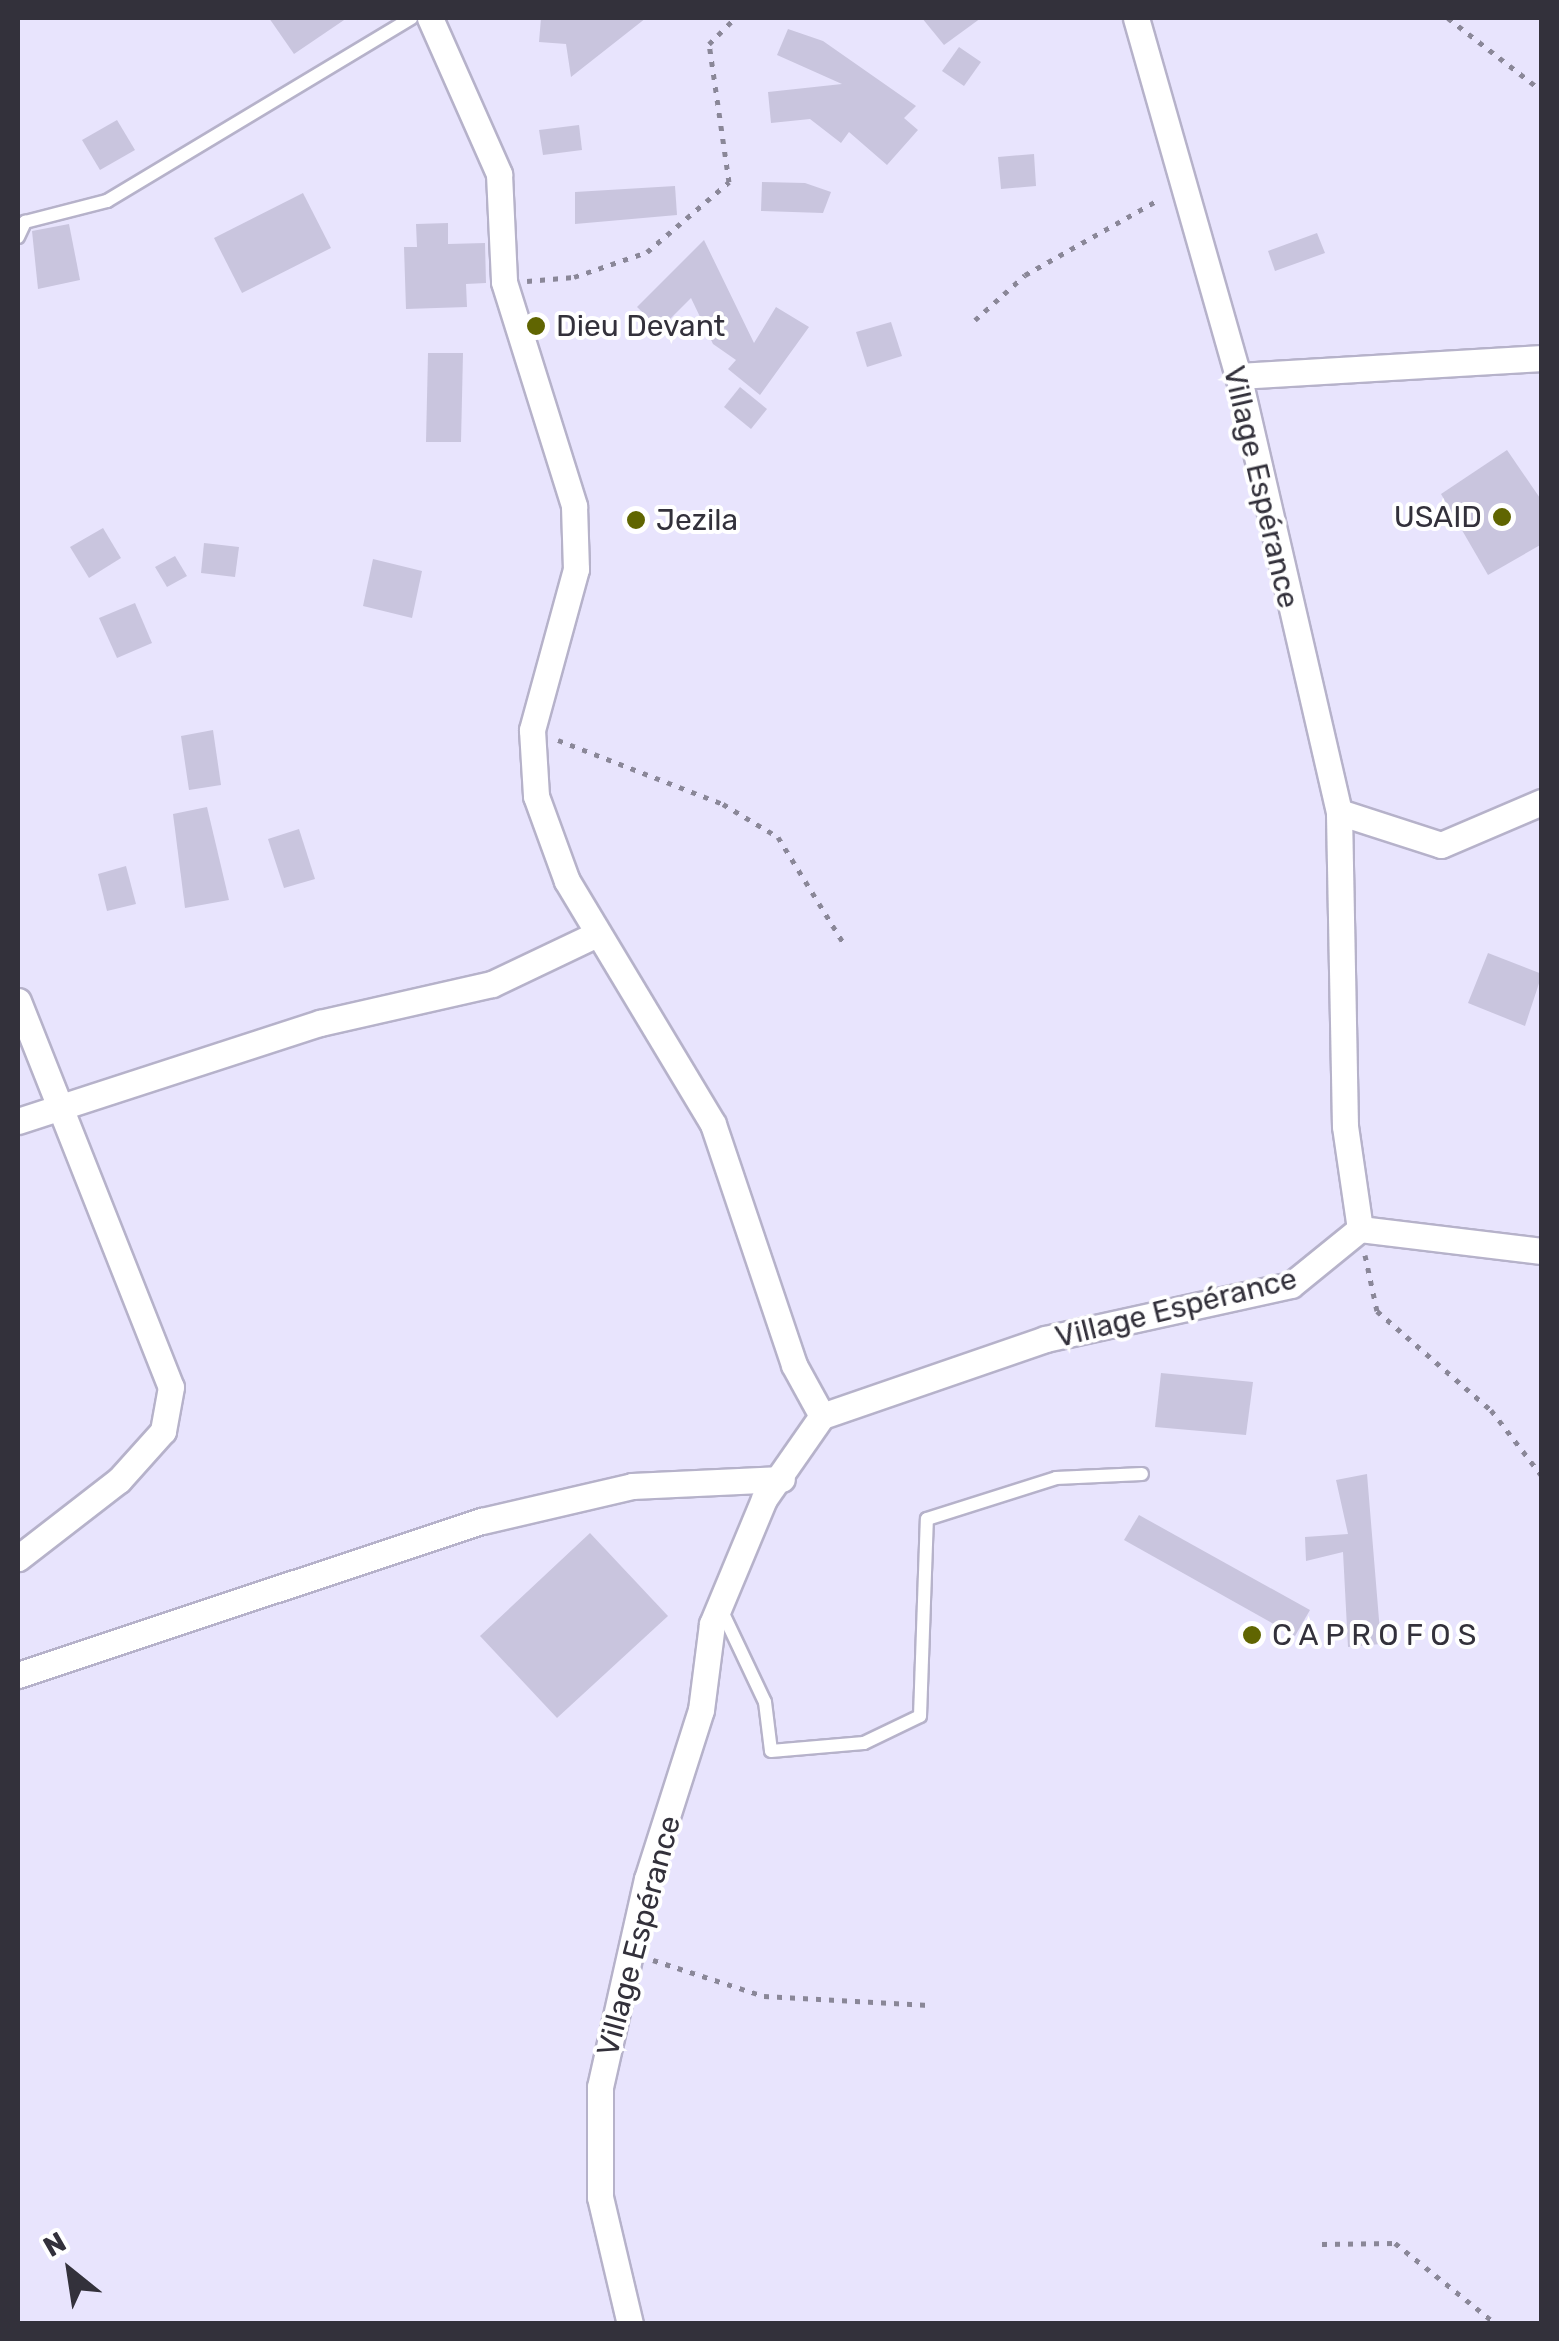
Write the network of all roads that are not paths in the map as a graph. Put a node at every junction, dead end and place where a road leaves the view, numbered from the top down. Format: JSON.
{"nodes":[{"id":1,"x":410,"y":18,"type":"edge"},
{"id":2,"x":430,"y":18,"type":"edge"},
{"id":3,"x":1136,"y":18,"type":"edge"},
{"id":4,"x":18,"y":236,"type":"edge"},
{"id":5,"x":1542,"y":358,"type":"edge"},
{"id":6,"x":1238,"y":376,"type":"junction"},
{"id":7,"x":1542,"y":802,"type":"edge"},
{"id":8,"x":1339,"y":812,"type":"junction"},
{"id":9,"x":597,"y":934,"type":"junction"},
{"id":10,"x":18,"y":1001,"type":"edge"},
{"id":11,"x":60,"y":1110,"type":"junction"},
{"id":12,"x":18,"y":1121,"type":"edge"},
{"id":13,"x":1360,"y":1229,"type":"junction"},
{"id":14,"x":1542,"y":1251,"type":"edge"},
{"id":15,"x":822,"y":1416,"type":"junction"},
{"id":16,"x":1142,"y":1474,"type":"dead end"},
{"id":17,"x":782,"y":1479,"type":"junction"},
{"id":18,"x":18,"y":1558,"type":"edge"},
{"id":19,"x":719,"y":1605,"type":"junction"},
{"id":20,"x":18,"y":1674,"type":"edge"},
{"id":21,"x":628,"y":2323,"type":"edge"}],
"edges":[{"from":1,"to":4,"type":"lane"},
{"from":2,"to":9,"type":"street"},
{"from":3,"to":6,"type":"street","name":"Village Espérance"},
{"from":5,"to":6,"type":"street"},
{"from":6,"to":8,"type":"street","name":"Village Espérance"},
{"from":7,"to":8,"type":"street"},
{"from":8,"to":13,"type":"street","name":"Village Espérance"},
{"from":9,"to":11,"type":"street"},
{"from":9,"to":15,"type":"street"},
{"from":10,"to":11,"type":"street"},
{"from":11,"to":12,"type":"street"},
{"from":11,"to":18,"type":"street"},
{"from":13,"to":14,"type":"street"},
{"from":13,"to":15,"type":"street","name":"Village Espérance"},
{"from":15,"to":17,"type":"street","name":"Village Espérance"},
{"from":16,"to":19,"type":"lane"},
{"from":17,"to":19,"type":"street","name":"Village Espérance"},
{"from":17,"to":20,"type":"street"},
{"from":19,"to":21,"type":"street","name":"Village Espérance"}]}
